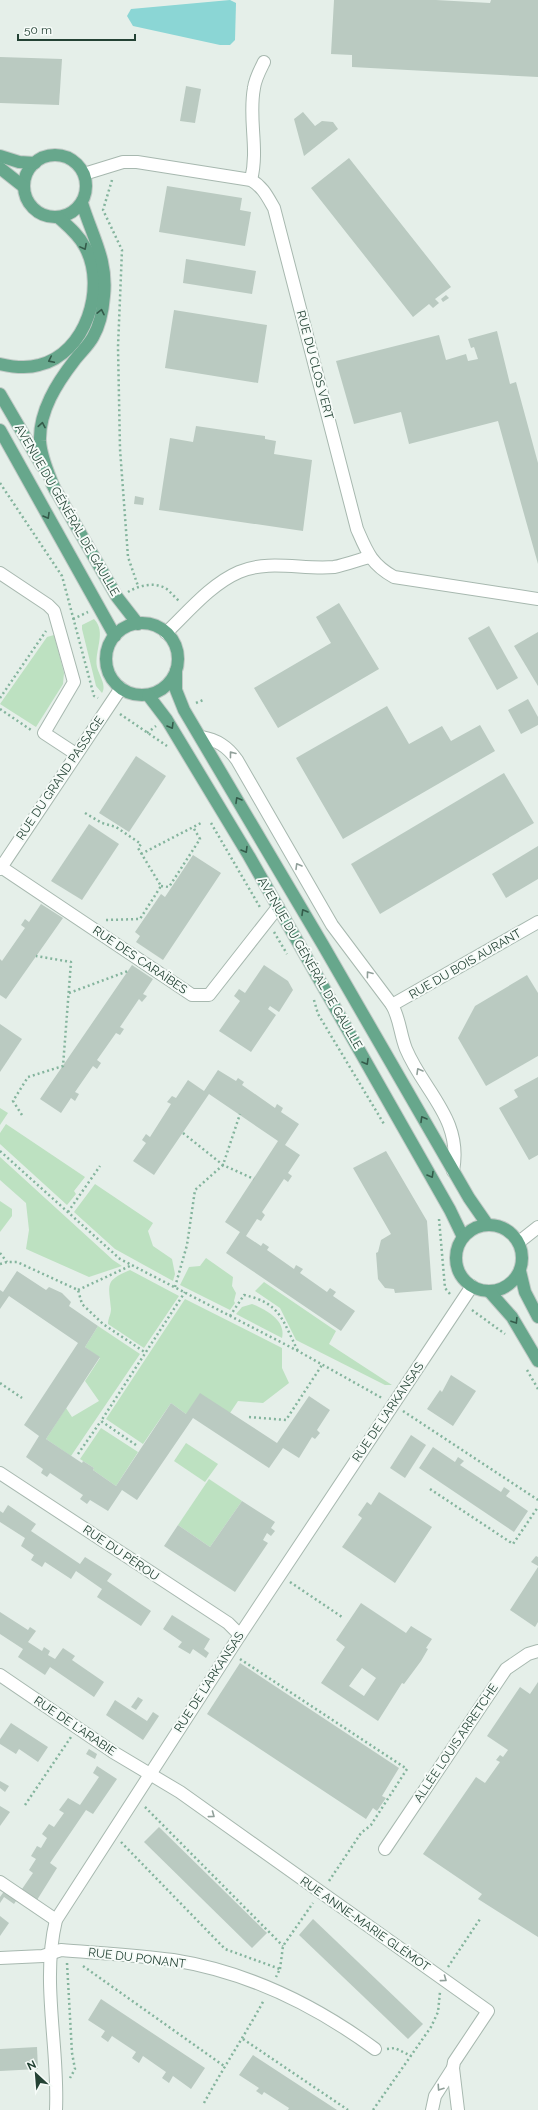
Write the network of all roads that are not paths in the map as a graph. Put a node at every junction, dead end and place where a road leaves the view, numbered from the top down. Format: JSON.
{"nodes":[{"id":1,"x":264,"y":62,"type":"dead end"},
{"id":2,"x":0,"y":156,"type":"edge"},
{"id":3,"x":34,"y":163,"type":"junction"},
{"id":4,"x":0,"y":168,"type":"edge"},
{"id":5,"x":84,"y":174,"type":"junction"},
{"id":6,"x":251,"y":180,"type":"junction"},
{"id":7,"x":24,"y":187,"type":"junction"},
{"id":8,"x":82,"y":203,"type":"junction"},
{"id":9,"x":59,"y":218,"type":"junction"},
{"id":10,"x":0,"y":364,"type":"edge"},
{"id":11,"x":0,"y":394,"type":"edge"},
{"id":12,"x":0,"y":430,"type":"edge"},
{"id":13,"x":0,"y":439,"type":"edge"},
{"id":14,"x":28,"y":482,"type":"junction"},
{"id":15,"x":55,"y":490,"type":"junction"},
{"id":16,"x":369,"y":557,"type":"junction"},
{"id":17,"x":0,"y":573,"type":"edge"},
{"id":18,"x":538,"y":599,"type":"edge"},
{"id":19,"x":138,"y":624,"type":"junction"},
{"id":20,"x":166,"y":633,"type":"junction"},
{"id":21,"x":115,"y":636,"type":"junction"},
{"id":22,"x":176,"y":671,"type":"junction"},
{"id":23,"x":121,"y":688,"type":"junction"},
{"id":24,"x":148,"y":695,"type":"junction"},
{"id":25,"x":200,"y":737,"type":"junction"},
{"id":26,"x":76,"y":754,"type":"junction"},
{"id":27,"x":1,"y":868,"type":"edge"},
{"id":28,"x":278,"y":907,"type":"junction"},
{"id":29,"x":538,"y":922,"type":"edge"},
{"id":30,"x":392,"y":1005,"type":"junction"},
{"id":31,"x":453,"y":1171,"type":"junction"},
{"id":32,"x":487,"y":1224,"type":"junction"},
{"id":33,"x":538,"y":1227,"type":"edge"},
{"id":34,"x":463,"y":1237,"type":"junction"},
{"id":35,"x":519,"y":1242,"type":"junction"},
{"id":36,"x":520,"y":1271,"type":"junction"},
{"id":37,"x":472,"y":1286,"type":"junction"},
{"id":38,"x":489,"y":1291,"type":"junction"},
{"id":39,"x":538,"y":1317,"type":"edge"},
{"id":40,"x":538,"y":1361,"type":"edge"},
{"id":41,"x":0,"y":1473,"type":"edge"},
{"id":42,"x":240,"y":1635,"type":"junction"},
{"id":43,"x":538,"y":1651,"type":"edge"},
{"id":44,"x":0,"y":1676,"type":"edge"},
{"id":45,"x":150,"y":1774,"type":"junction"},
{"id":46,"x":385,"y":1849,"type":"dead end"},
{"id":47,"x":0,"y":1882,"type":"edge"},
{"id":48,"x":56,"y":1920,"type":"junction"},
{"id":49,"x":50,"y":1954,"type":"junction"},
{"id":50,"x":0,"y":1958,"type":"edge"},
{"id":51,"x":375,"y":2049,"type":"road end"},
{"id":52,"x":453,"y":2068,"type":"junction"},
{"id":53,"x":56,"y":2105,"type":"edge"},
{"id":54,"x":432,"y":2110,"type":"edge"},
{"id":55,"x":458,"y":2110,"type":"edge"}],
"edges":[{"from":1,"to":6,"type":"street"},
{"from":2,"to":3,"type":"main road"},
{"from":3,"to":5,"type":"main road"},
{"from":3,"to":7,"type":"main road"},
{"from":4,"to":7,"type":"main road"},
{"from":5,"to":6,"type":"street"},
{"from":5,"to":8,"type":"main road"},
{"from":6,"to":16,"type":"street","name":"RUE DU CLOS VERT"},
{"from":7,"to":9,"type":"main road"},
{"from":8,"to":9,"type":"main road"},
{"from":15,"to":8,"type":"main road","one_way":true},
{"from":9,"to":10,"type":"main road","one_way":true},
{"from":11,"to":15,"type":"main road","name":"AVENUE DU GÉNÉRAL DE GAULLE"},
{"from":12,"to":14,"type":"main road","name":"AVENUE DU GÉNÉRAL DE GAULLE"},
{"from":13,"to":14,"type":"main road"},
{"from":14,"to":21,"type":"main road","name":"AVENUE DU GÉNÉRAL DE GAULLE","one_way":true},
{"from":15,"to":19,"type":"main road","name":"AVENUE DU GÉNÉRAL DE GAULLE"},
{"from":16,"to":18,"type":"street"},
{"from":16,"to":20,"type":"street"},
{"from":17,"to":26,"type":"street"},
{"from":19,"to":20,"type":"main road"},
{"from":19,"to":21,"type":"main road"},
{"from":20,"to":22,"type":"main road"},
{"from":21,"to":23,"type":"main road"},
{"from":22,"to":24,"type":"main road"},
{"from":22,"to":25,"type":"main road","name":"AVENUE DU GÉNÉRAL DE GAULLE"},
{"from":23,"to":24,"type":"main road"},
{"from":23,"to":26,"type":"street","name":"RUE DU GRAND PASSAGE"},
{"from":24,"to":28,"type":"main road","name":"AVENUE DU GÉNÉRAL DE GAULLE","one_way":true},
{"from":30,"to":25,"type":"street","one_way":true},
{"from":31,"to":25,"type":"main road","name":"AVENUE DU GÉNÉRAL DE GAULLE","one_way":true},
{"from":26,"to":27,"type":"street","name":"RUE DU GRAND PASSAGE"},
{"from":27,"to":28,"type":"street","name":"RUE DES CARAÏBES"},
{"from":28,"to":34,"type":"main road","name":"AVENUE DU GÉNÉRAL DE GAULLE","one_way":true},
{"from":29,"to":30,"type":"street","name":"RUE DU BOIS AURANT"},
{"from":31,"to":30,"type":"street","one_way":true},
{"from":31,"to":32,"type":"main road","name":"AVENUE DU GÉNÉRAL DE GAULLE"},
{"from":32,"to":34,"type":"main road"},
{"from":32,"to":35,"type":"main road"},
{"from":33,"to":35,"type":"street"},
{"from":34,"to":37,"type":"main road"},
{"from":35,"to":36,"type":"main road"},
{"from":36,"to":38,"type":"main road"},
{"from":36,"to":39,"type":"main road"},
{"from":37,"to":38,"type":"main road"},
{"from":37,"to":42,"type":"street","name":"RUE DE L'ARKANSAS"},
{"from":38,"to":40,"type":"main road","one_way":true},
{"from":41,"to":42,"type":"street","name":"RUE DU PÉROU"},
{"from":42,"to":45,"type":"street","name":"RUE DE L'ARKANSAS"},
{"from":43,"to":46,"type":"street","name":"ALLÉE LOUIS ARRETCHE"},
{"from":44,"to":45,"type":"street","name":"RUE DE L'ARABIE"},
{"from":45,"to":48,"type":"street","name":"RUE DE L'ARKANSAS"},
{"from":45,"to":52,"type":"street","name":"RUE ANNE-MARIE GLÉMOT","one_way":true},
{"from":47,"to":48,"type":"street"},
{"from":48,"to":49,"type":"street","name":"RUE DE L'ARKANSAS"},
{"from":49,"to":50,"type":"street","name":"RUE DU PONANT"},
{"from":49,"to":51,"type":"street","name":"RUE DU PONANT"},
{"from":49,"to":53,"type":"street","name":"RUE DE L'ARKANSAS"},
{"from":52,"to":54,"type":"street","name":"RUE ANNE-MARIE GLÉMOT","one_way":true},
{"from":52,"to":55,"type":"street"}]}
